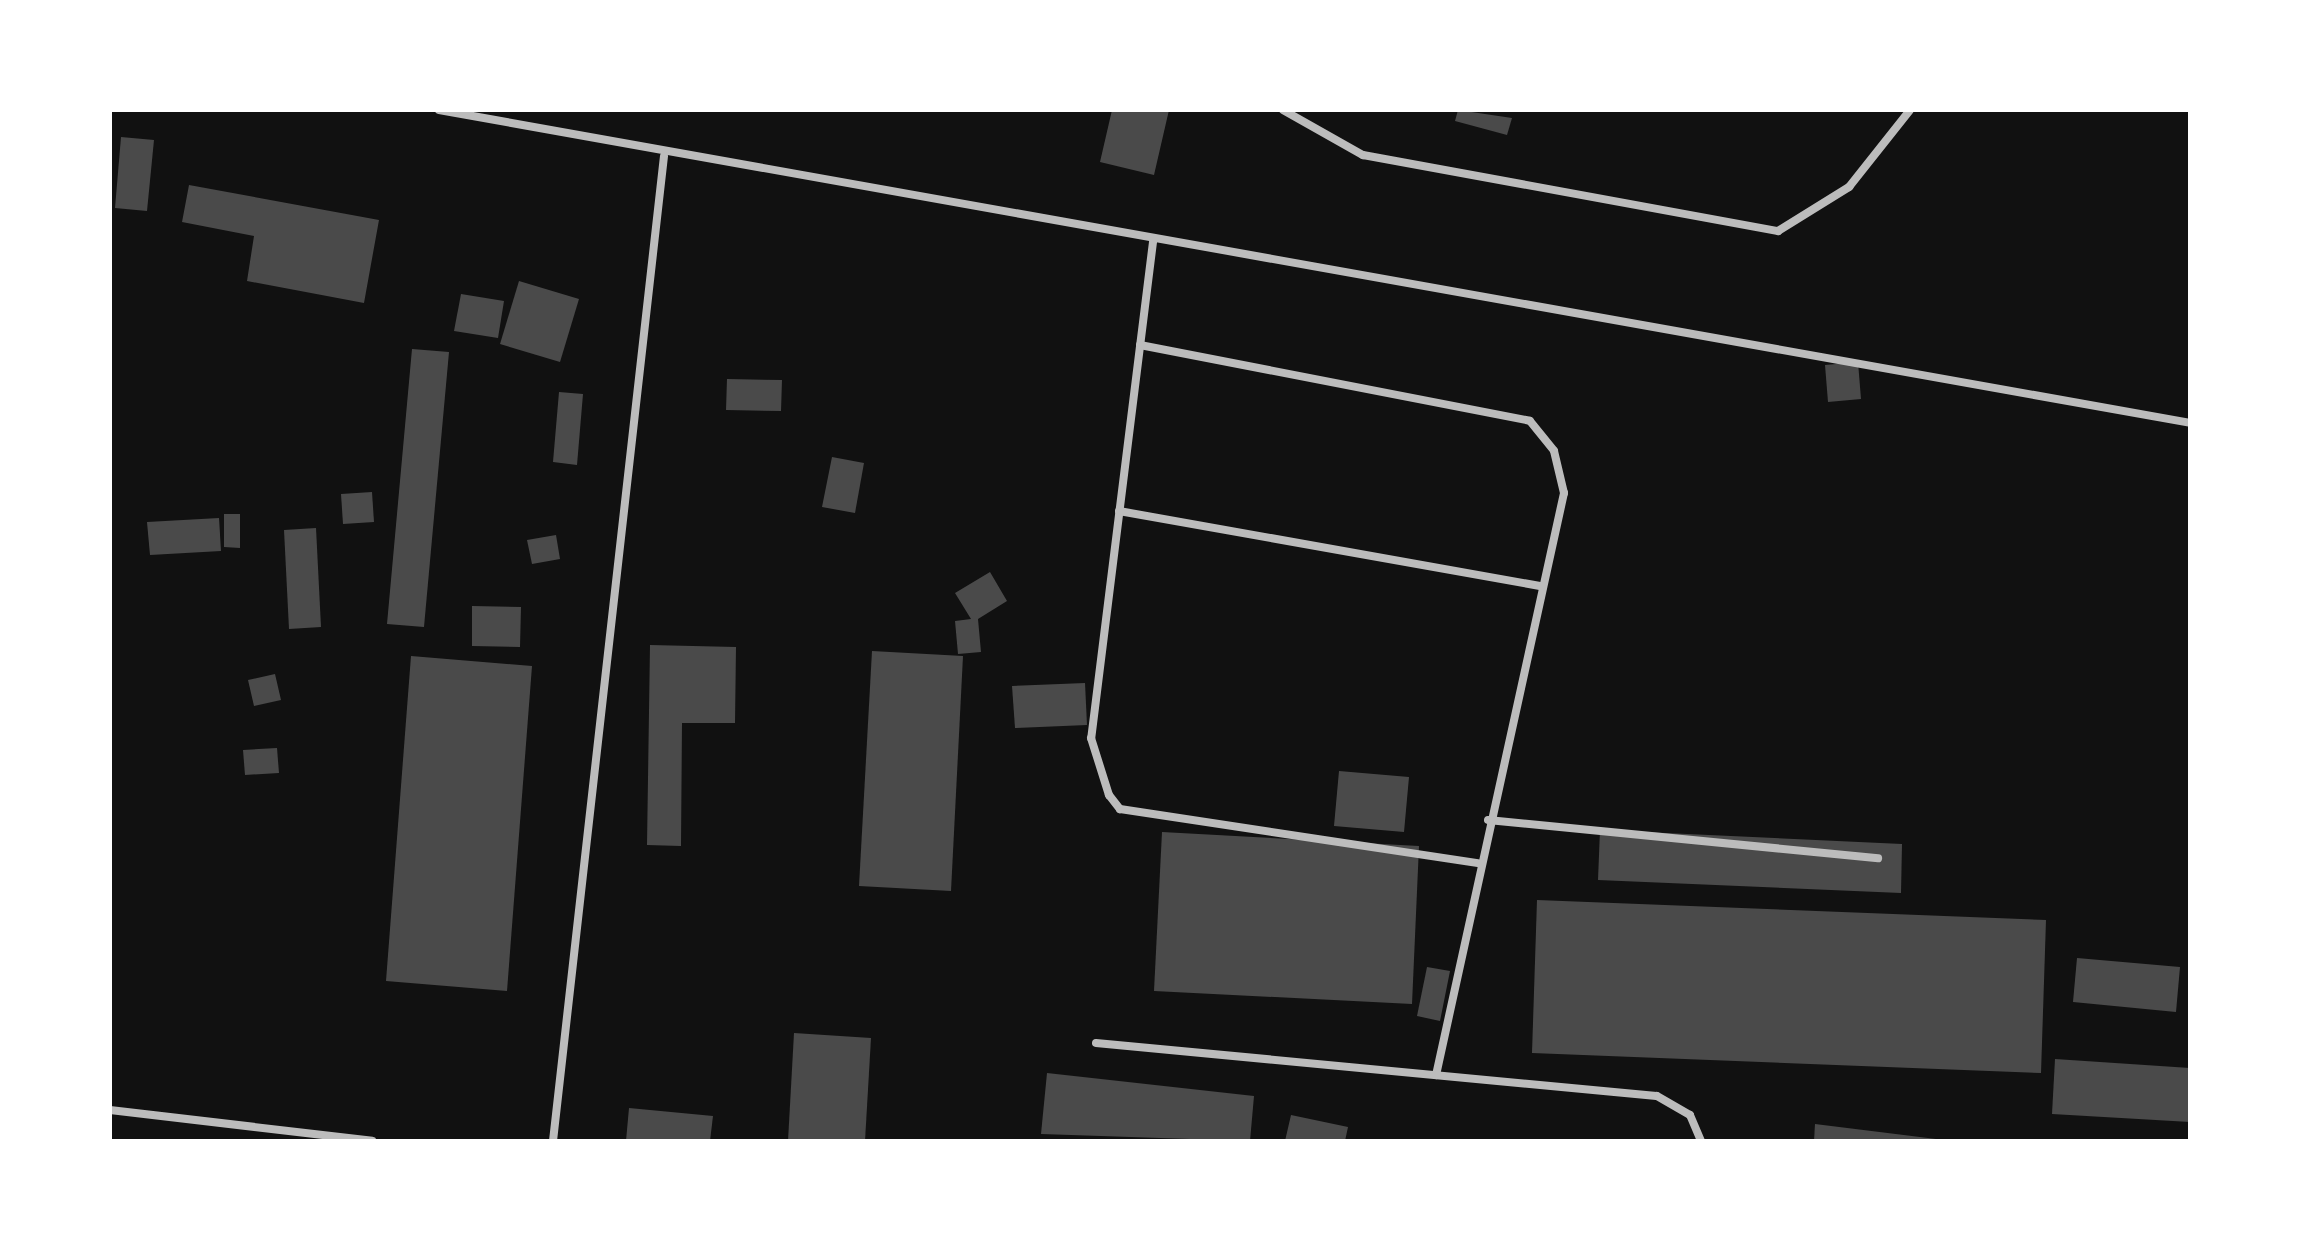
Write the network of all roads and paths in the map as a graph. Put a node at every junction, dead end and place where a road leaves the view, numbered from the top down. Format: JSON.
{"nodes":[{"id":1,"x":439,"y":110,"type":"edge"},
{"id":2,"x":1283,"y":110,"type":"edge"},
{"id":3,"x":1910,"y":110,"type":"edge"},
{"id":4,"x":664,"y":156,"type":"junction"},
{"id":5,"x":1152,"y":242,"type":"junction"},
{"id":6,"x":1140,"y":344,"type":"junction"},
{"id":7,"x":2190,"y":423,"type":"edge"},
{"id":8,"x":1119,"y":511,"type":"junction"},
{"id":9,"x":1541,"y":586,"type":"junction"},
{"id":10,"x":1488,"y":820,"type":"junction"},
{"id":11,"x":1878,"y":858,"type":"dead end"},
{"id":12,"x":1478,"y":863,"type":"junction"},
{"id":13,"x":1096,"y":1043,"type":"dead end"},
{"id":14,"x":1436,"y":1074,"type":"junction"},
{"id":15,"x":110,"y":1110,"type":"edge"},
{"id":16,"x":372,"y":1141,"type":"edge"},
{"id":17,"x":554,"y":1141,"type":"edge"},
{"id":18,"x":1700,"y":1141,"type":"edge"}],
"edges":[{"from":1,"to":4,"type":"lane"},
{"from":2,"to":3,"type":"lane"},
{"from":4,"to":5,"type":"lane"},
{"from":4,"to":17,"type":"lane"},
{"from":5,"to":6,"type":"lane"},
{"from":5,"to":7,"type":"lane"},
{"from":6,"to":8,"type":"lane"},
{"from":6,"to":9,"type":"lane"},
{"from":8,"to":9,"type":"lane"},
{"from":8,"to":12,"type":"lane"},
{"from":9,"to":10,"type":"lane"},
{"from":10,"to":11,"type":"lane"},
{"from":10,"to":12,"type":"lane"},
{"from":12,"to":14,"type":"lane"},
{"from":13,"to":14,"type":"lane"},
{"from":14,"to":18,"type":"lane"},
{"from":15,"to":16,"type":"lane"}]}
